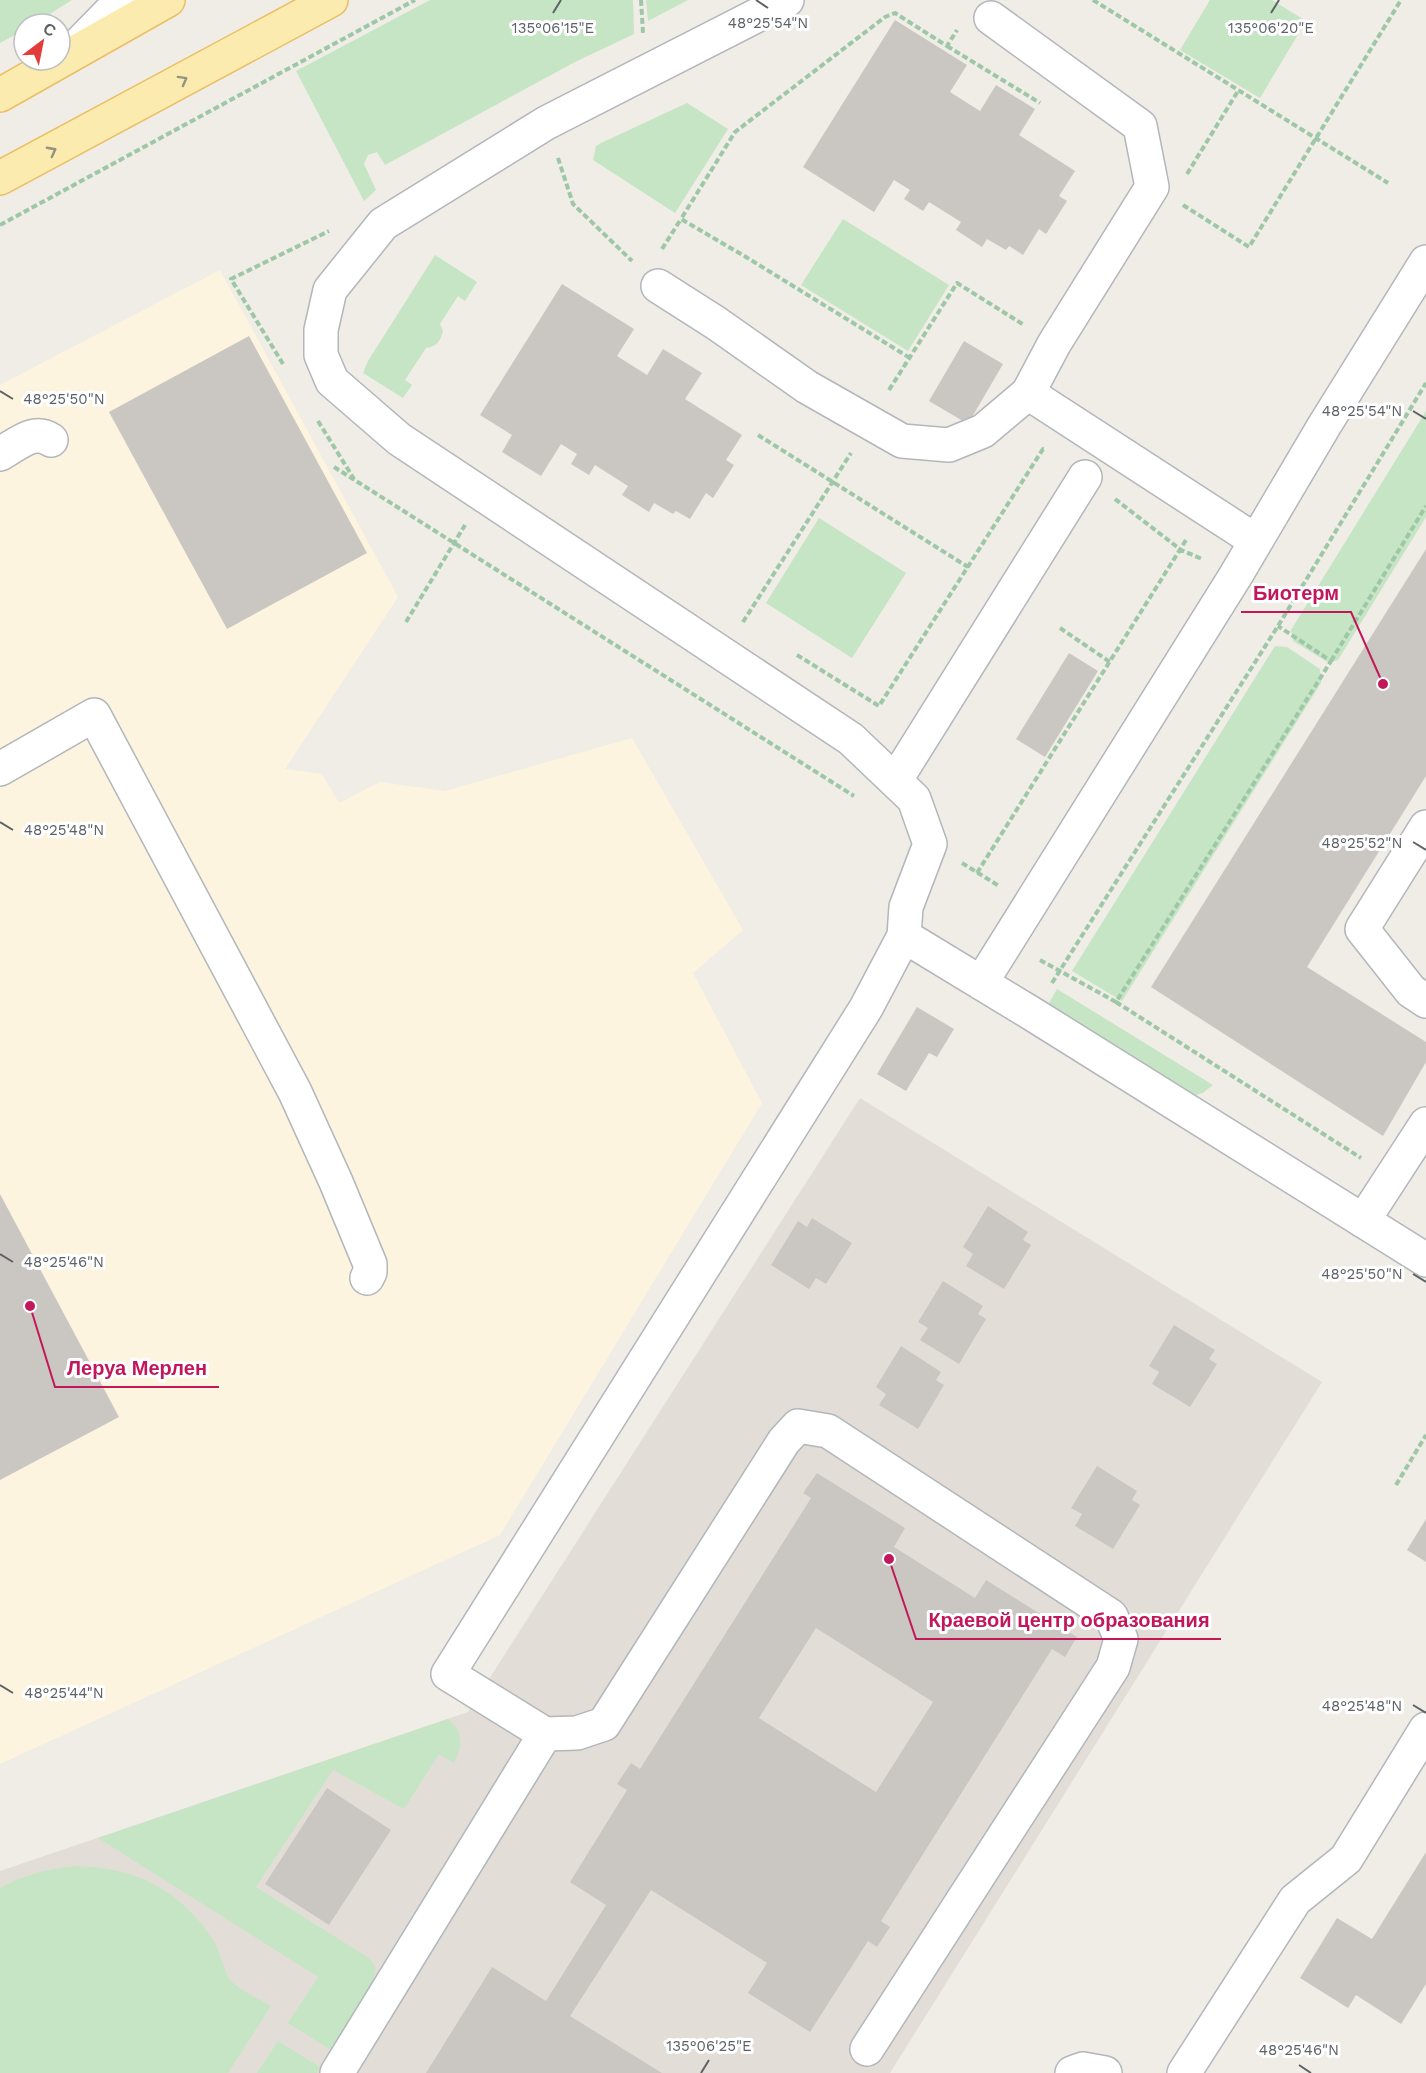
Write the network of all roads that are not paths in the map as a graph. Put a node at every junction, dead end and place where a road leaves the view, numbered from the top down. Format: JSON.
{"nodes":[{"id":1,"x":122,"y":0,"type":"edge"},
{"id":2,"x":168,"y":0,"type":"edge"},
{"id":3,"x":331,"y":0,"type":"edge"},
{"id":4,"x":787,"y":0,"type":"edge"},
{"id":5,"x":991,"y":18,"type":"dead end"},
{"id":6,"x":72,"y":51,"type":"edge"},
{"id":7,"x":72,"y":54,"type":"edge"},
{"id":8,"x":40,"y":72,"type":"edge"},
{"id":9,"x":0,"y":95,"type":"edge"},
{"id":10,"x":0,"y":178,"type":"edge"},
{"id":11,"x":1424,"y":269,"type":"edge"},
{"id":12,"x":658,"y":286,"type":"road end"},
{"id":13,"x":1028,"y":393,"type":"junction"},
{"id":14,"x":51,"y":440,"type":"dead end"},
{"id":15,"x":0,"y":454,"type":"edge"},
{"id":16,"x":1085,"y":477,"type":"road end"},
{"id":17,"x":1256,"y":541,"type":"junction"},
{"id":18,"x":0,"y":769,"type":"edge"},
{"id":19,"x":895,"y":781,"type":"junction"},
{"id":20,"x":1426,"y":827,"type":"edge"},
{"id":21,"x":904,"y":936,"type":"junction"},
{"id":22,"x":981,"y":983,"type":"junction"},
{"id":23,"x":1426,"y":1001,"type":"edge"},
{"id":24,"x":1426,"y":1124,"type":"edge"},
{"id":25,"x":1364,"y":1221,"type":"junction"},
{"id":26,"x":1426,"y":1260,"type":"edge"},
{"id":27,"x":367,"y":1278,"type":"dead end"},
{"id":28,"x":1426,"y":1729,"type":"edge"},
{"id":29,"x":545,"y":1734,"type":"junction"},
{"id":30,"x":867,"y":2049,"type":"dead end"},
{"id":31,"x":337,"y":2073,"type":"edge"},
{"id":32,"x":1072,"y":2073,"type":"edge"},
{"id":33,"x":1105,"y":2073,"type":"edge"},
{"id":34,"x":1184,"y":2073,"type":"edge"}],
"edges":[{"from":1,"to":6,"type":"street"},
{"from":2,"to":7,"type":"main road"},
{"from":10,"to":3,"type":"main road","one_way":true},
{"from":4,"to":19,"type":"street"},
{"from":5,"to":13,"type":"street"},
{"from":8,"to":9,"type":"main road"},
{"from":11,"to":17,"type":"street"},
{"from":12,"to":13,"type":"street"},
{"from":13,"to":17,"type":"street"},
{"from":14,"to":15,"type":"street"},
{"from":16,"to":19,"type":"street"},
{"from":17,"to":22,"type":"street"},
{"from":18,"to":27,"type":"street"},
{"from":19,"to":21,"type":"street"},
{"from":20,"to":23,"type":"street"},
{"from":21,"to":22,"type":"street"},
{"from":21,"to":29,"type":"street"},
{"from":22,"to":25,"type":"street"},
{"from":24,"to":25,"type":"street"},
{"from":25,"to":26,"type":"street"},
{"from":28,"to":34,"type":"street"},
{"from":29,"to":30,"type":"street"},
{"from":29,"to":31,"type":"street"},
{"from":32,"to":33,"type":"street"}]}
